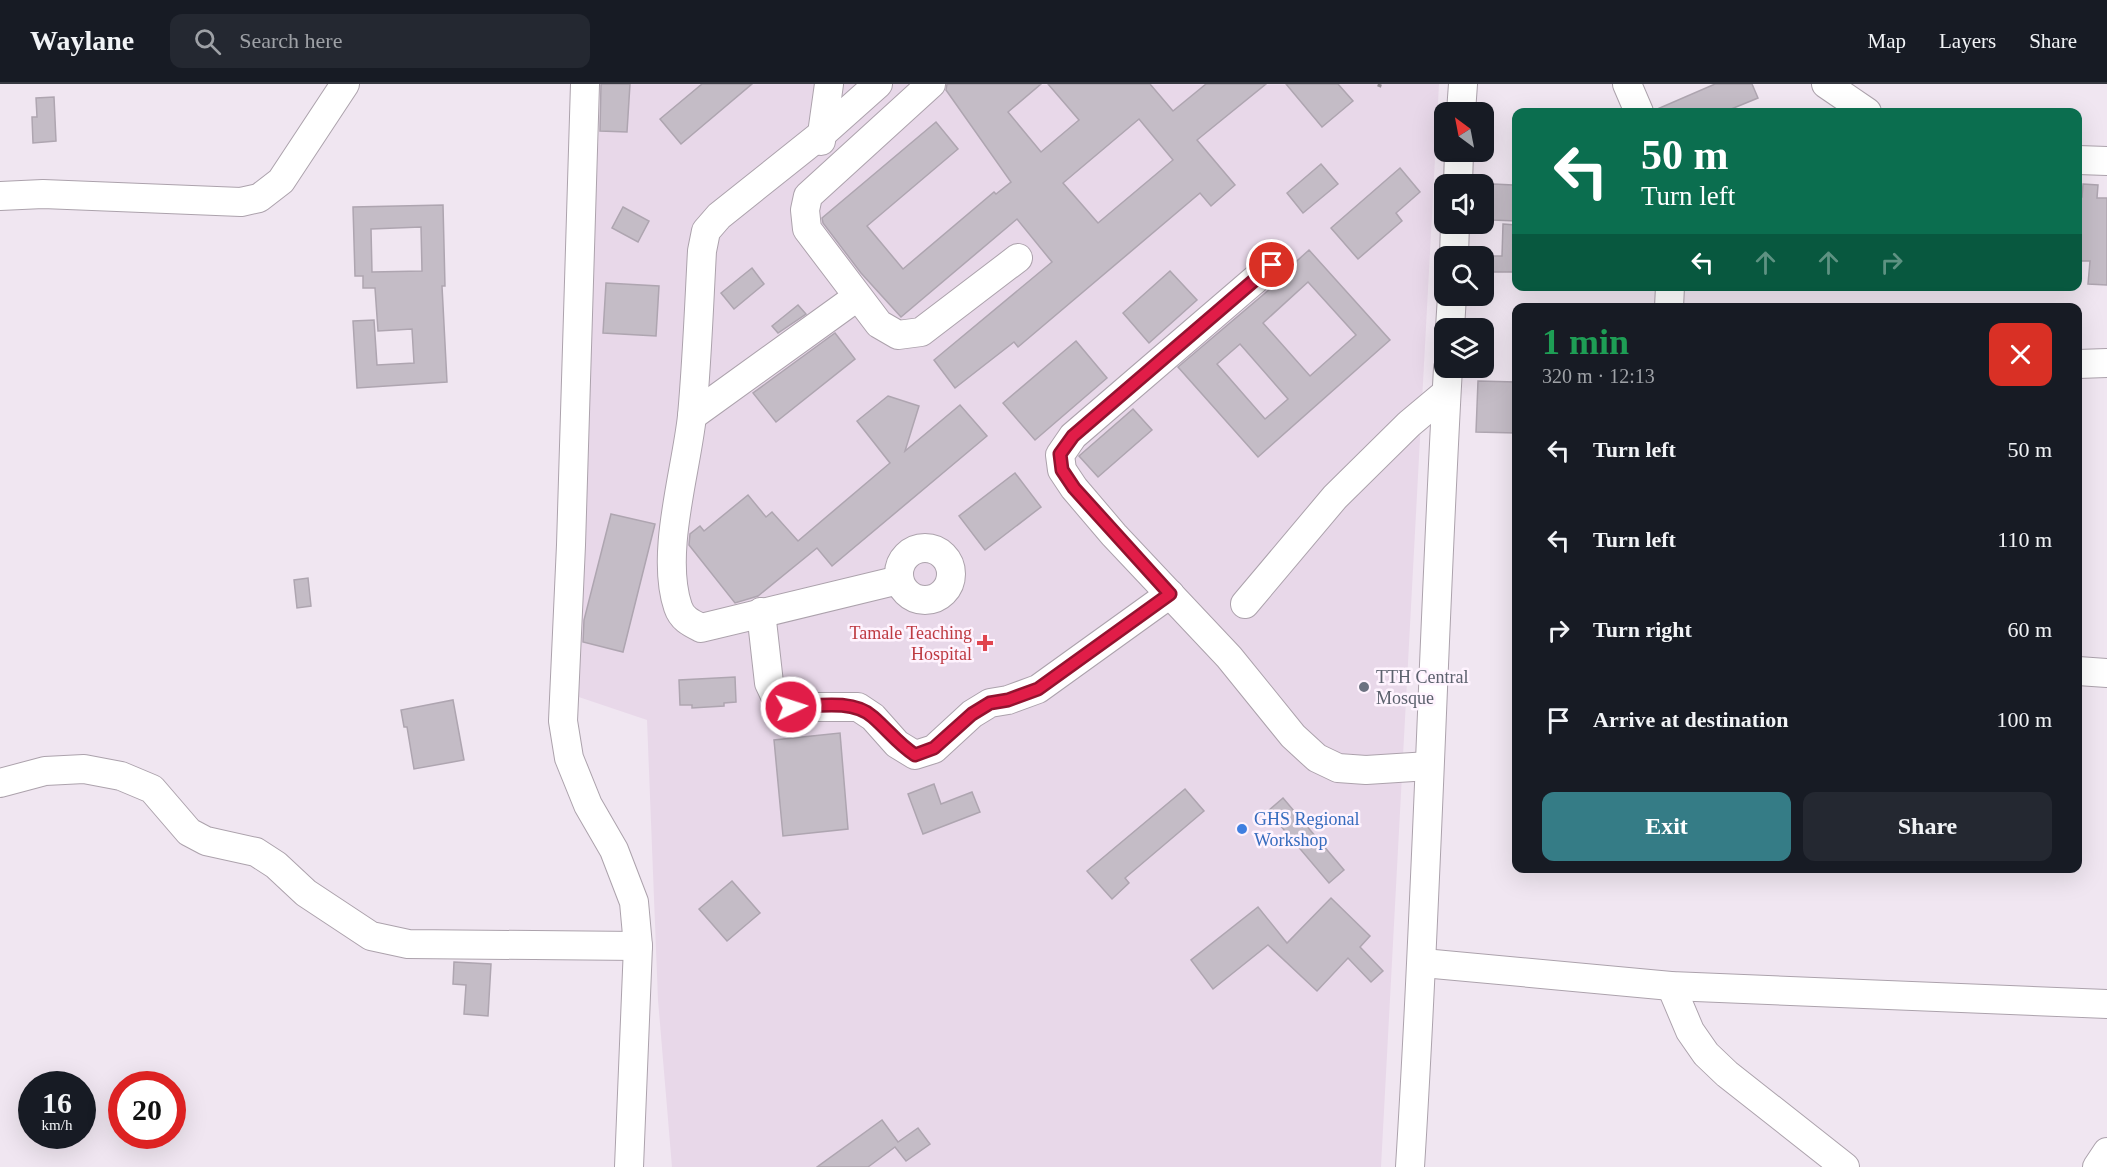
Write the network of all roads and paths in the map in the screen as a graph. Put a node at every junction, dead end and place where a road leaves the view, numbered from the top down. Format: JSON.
{"nodes":[{"id":1,"x":345,"y":84,"type":"edge"},
{"id":2,"x":585,"y":84,"type":"edge"},
{"id":3,"x":829,"y":84,"type":"edge"},
{"id":4,"x":878,"y":84,"type":"edge"},
{"id":5,"x":931,"y":84,"type":"edge"},
{"id":6,"x":1463,"y":84,"type":"edge"},
{"id":7,"x":1627,"y":84,"type":"edge"},
{"id":8,"x":1826,"y":84,"type":"edge"},
{"id":9,"x":1462,"y":102,"type":"edge"},
{"id":10,"x":1637,"y":108,"type":"edge"},
{"id":11,"x":1861,"y":108,"type":"edge"},
{"id":12,"x":823,"y":134,"type":"junction"},
{"id":13,"x":2082,"y":160,"type":"edge"},
{"id":14,"x":2107,"y":161,"type":"edge"},
{"id":15,"x":0,"y":196,"type":"edge"},
{"id":16,"x":808,"y":196,"type":"junction"},
{"id":17,"x":1018,"y":258,"type":"dead end"},
{"id":18,"x":1272,"y":265,"type":"dead end"},
{"id":19,"x":857,"y":297,"type":"junction"},
{"id":20,"x":2107,"y":363,"type":"edge"},
{"id":21,"x":2082,"y":364,"type":"edge"},
{"id":22,"x":1447,"y":380,"type":"edge"},
{"id":23,"x":692,"y":416,"type":"junction"},
{"id":24,"x":899,"y":580,"type":"dead end"},
{"id":25,"x":1170,"y":594,"type":"junction"},
{"id":26,"x":1245,"y":604,"type":"dead end"},
{"id":27,"x":760,"y":612,"type":"junction"},
{"id":28,"x":2082,"y":671,"type":"edge"},
{"id":29,"x":2107,"y":673,"type":"edge"},
{"id":30,"x":1429,"y":766,"type":"junction"},
{"id":31,"x":0,"y":783,"type":"edge"},
{"id":32,"x":638,"y":946,"type":"junction"},
{"id":33,"x":1423,"y":963,"type":"junction"},
{"id":34,"x":1671,"y":986,"type":"junction"},
{"id":35,"x":2107,"y":1004,"type":"edge"},
{"id":36,"x":2107,"y":1152,"type":"edge"},
{"id":37,"x":629,"y":1167,"type":"edge"},
{"id":38,"x":1410,"y":1167,"type":"edge"},
{"id":39,"x":1845,"y":1167,"type":"edge"},
{"id":40,"x":2097,"y":1167,"type":"edge"}],
"edges":[{"from":1,"to":15,"type":"street"},
{"from":2,"to":32,"type":"street"},
{"from":3,"to":12,"type":"street"},
{"from":4,"to":12,"type":"street"},
{"from":5,"to":16,"type":"street"},
{"from":6,"to":9,"type":"street"},
{"from":7,"to":10,"type":"street"},
{"from":8,"to":11,"type":"street"},
{"from":12,"to":16,"type":"street"},
{"from":12,"to":23,"type":"street"},
{"from":13,"to":14,"type":"street"},
{"from":16,"to":19,"type":"street"},
{"from":17,"to":19,"type":"street"},
{"from":18,"to":25,"type":"street"},
{"from":19,"to":23,"type":"street"},
{"from":20,"to":21,"type":"street"},
{"from":22,"to":26,"type":"street"},
{"from":22,"to":30,"type":"street"},
{"from":23,"to":27,"type":"street"},
{"from":24,"to":27,"type":"street"},
{"from":25,"to":27,"type":"street"},
{"from":25,"to":30,"type":"street"},
{"from":28,"to":29,"type":"street"},
{"from":30,"to":33,"type":"street"},
{"from":31,"to":32,"type":"street"},
{"from":32,"to":37,"type":"street"},
{"from":33,"to":34,"type":"street"},
{"from":33,"to":38,"type":"street"},
{"from":34,"to":35,"type":"street"},
{"from":34,"to":39,"type":"street"},
{"from":36,"to":40,"type":"street"}]}
